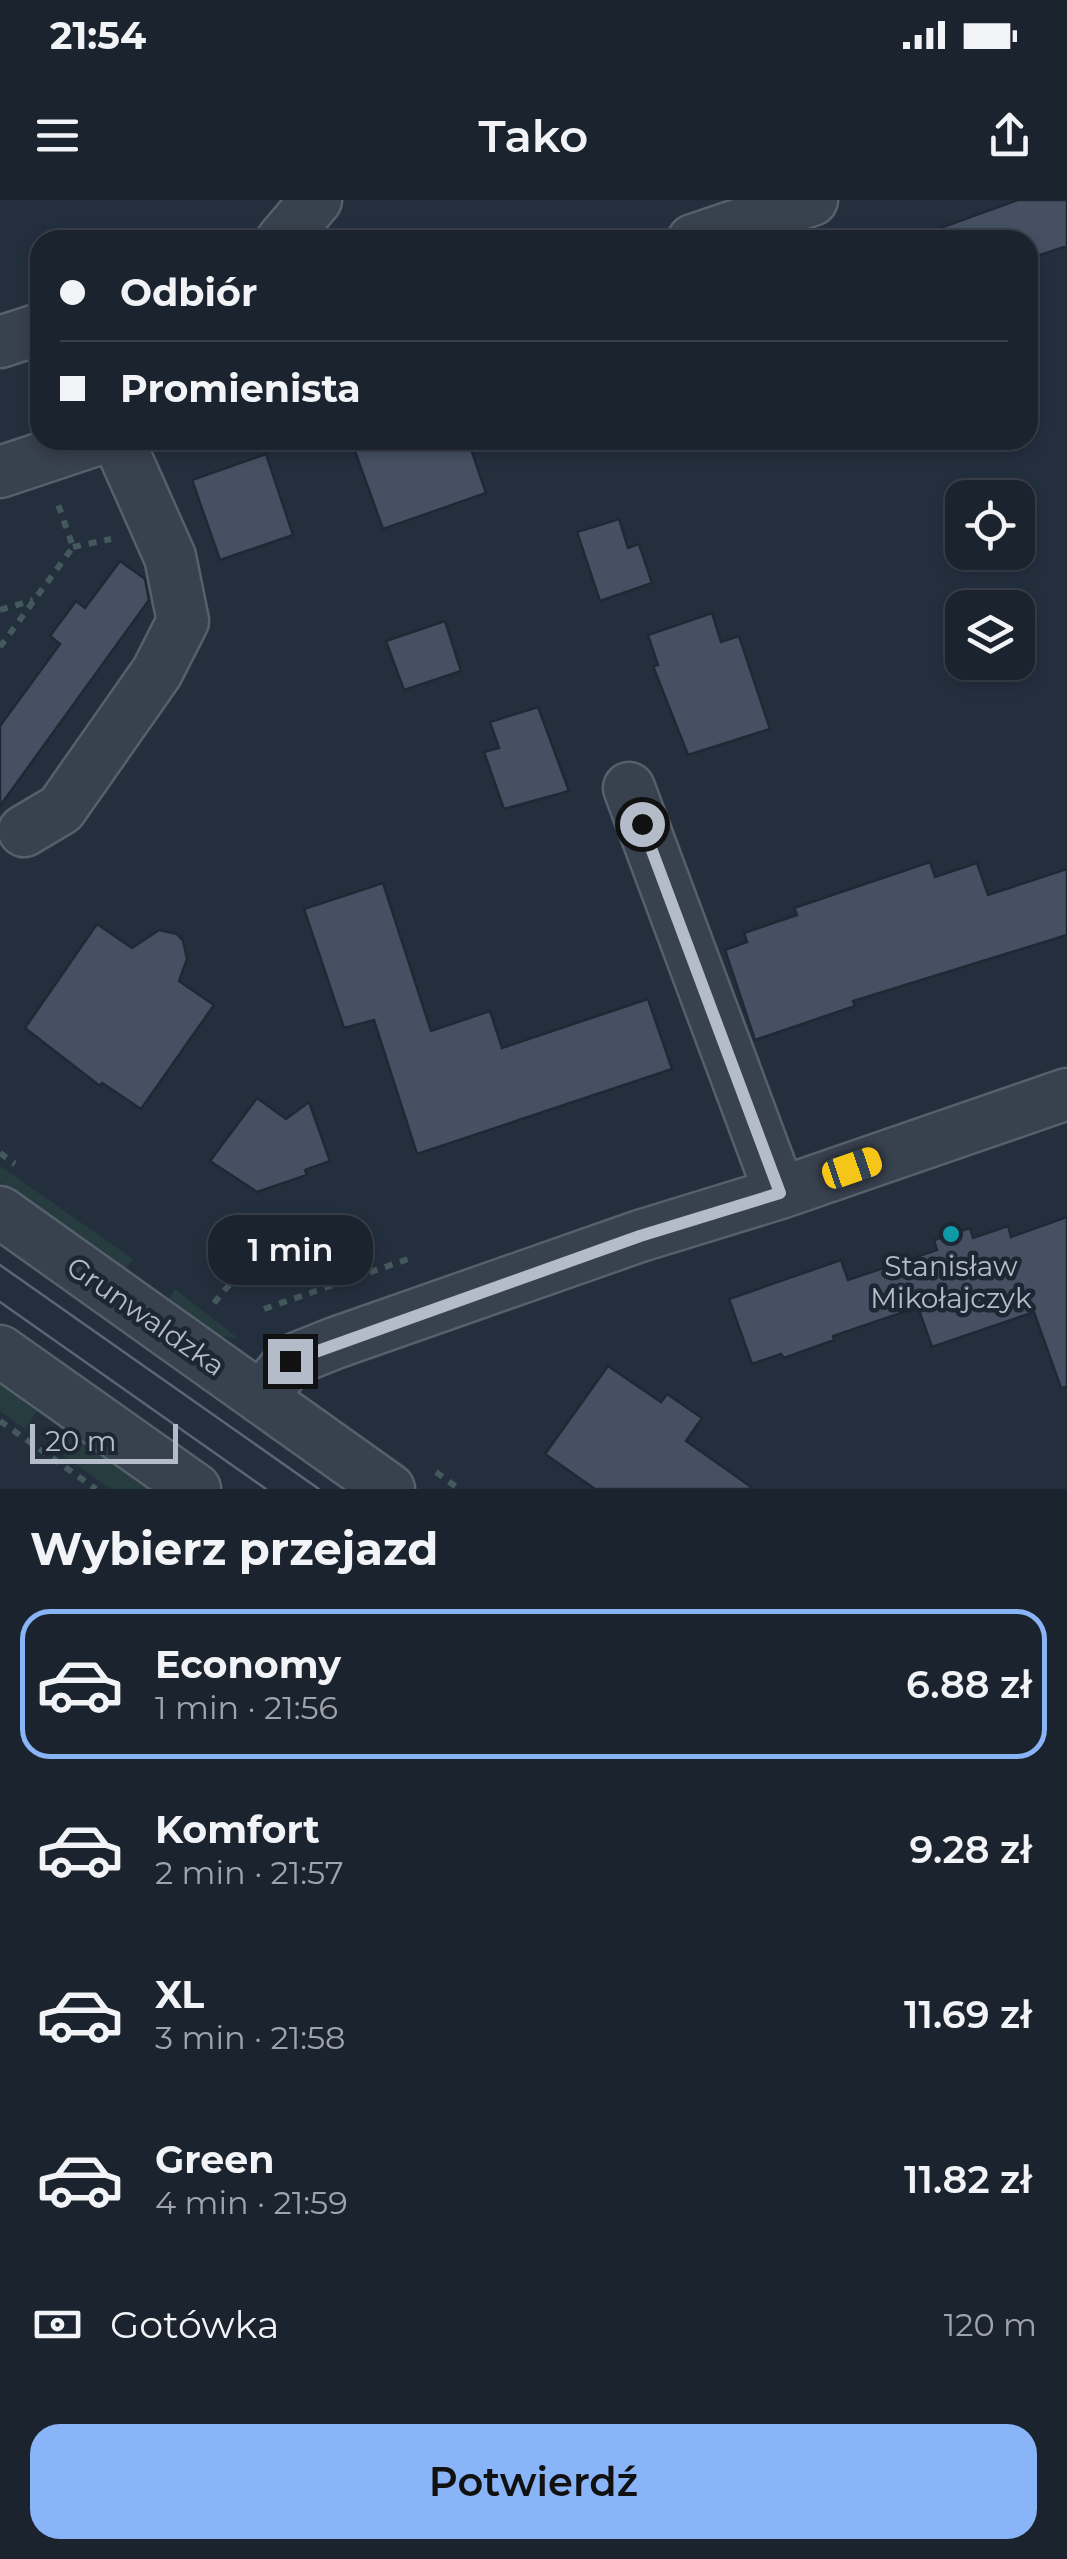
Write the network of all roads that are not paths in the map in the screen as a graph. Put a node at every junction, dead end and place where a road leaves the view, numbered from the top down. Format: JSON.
{"nodes":[{"id":1,"x":316,"y":200,"type":"edge"},
{"id":2,"x":812,"y":200,"type":"edge"},
{"id":3,"x":290,"y":230,"type":"edge"},
{"id":4,"x":723,"y":230,"type":"edge"},
{"id":5,"x":30,"y":332,"type":"edge"},
{"id":6,"x":0,"y":342,"type":"edge"},
{"id":7,"x":66,"y":450,"type":"edge"},
{"id":8,"x":122,"y":450,"type":"edge"},
{"id":9,"x":0,"y":472,"type":"edge"},
{"id":10,"x":629,"y":788,"type":"dead end"},
{"id":11,"x":24,"y":831,"type":"dead end"},
{"id":12,"x":1067,"y":1094,"type":"edge"},
{"id":13,"x":780,"y":1193,"type":"junction"},
{"id":14,"x":0,"y":1212,"type":"edge"},
{"id":15,"x":0,"y":1351,"type":"edge"},
{"id":16,"x":261,"y":1398,"type":"junction"},
{"id":17,"x":196,"y":1489,"type":"edge"},
{"id":18,"x":389,"y":1489,"type":"edge"}],
"edges":[{"from":1,"to":3,"type":"street"},
{"from":2,"to":4,"type":"street"},
{"from":5,"to":6,"type":"street"},
{"from":7,"to":9,"type":"street"},
{"from":8,"to":11,"type":"street"},
{"from":10,"to":13,"type":"street"},
{"from":12,"to":13,"type":"street"},
{"from":13,"to":16,"type":"street"},
{"from":14,"to":16,"type":"street","name":"Grunwaldzka"},
{"from":15,"to":17,"type":"street"},
{"from":16,"to":18,"type":"street","name":"Grunwaldzka"}]}
